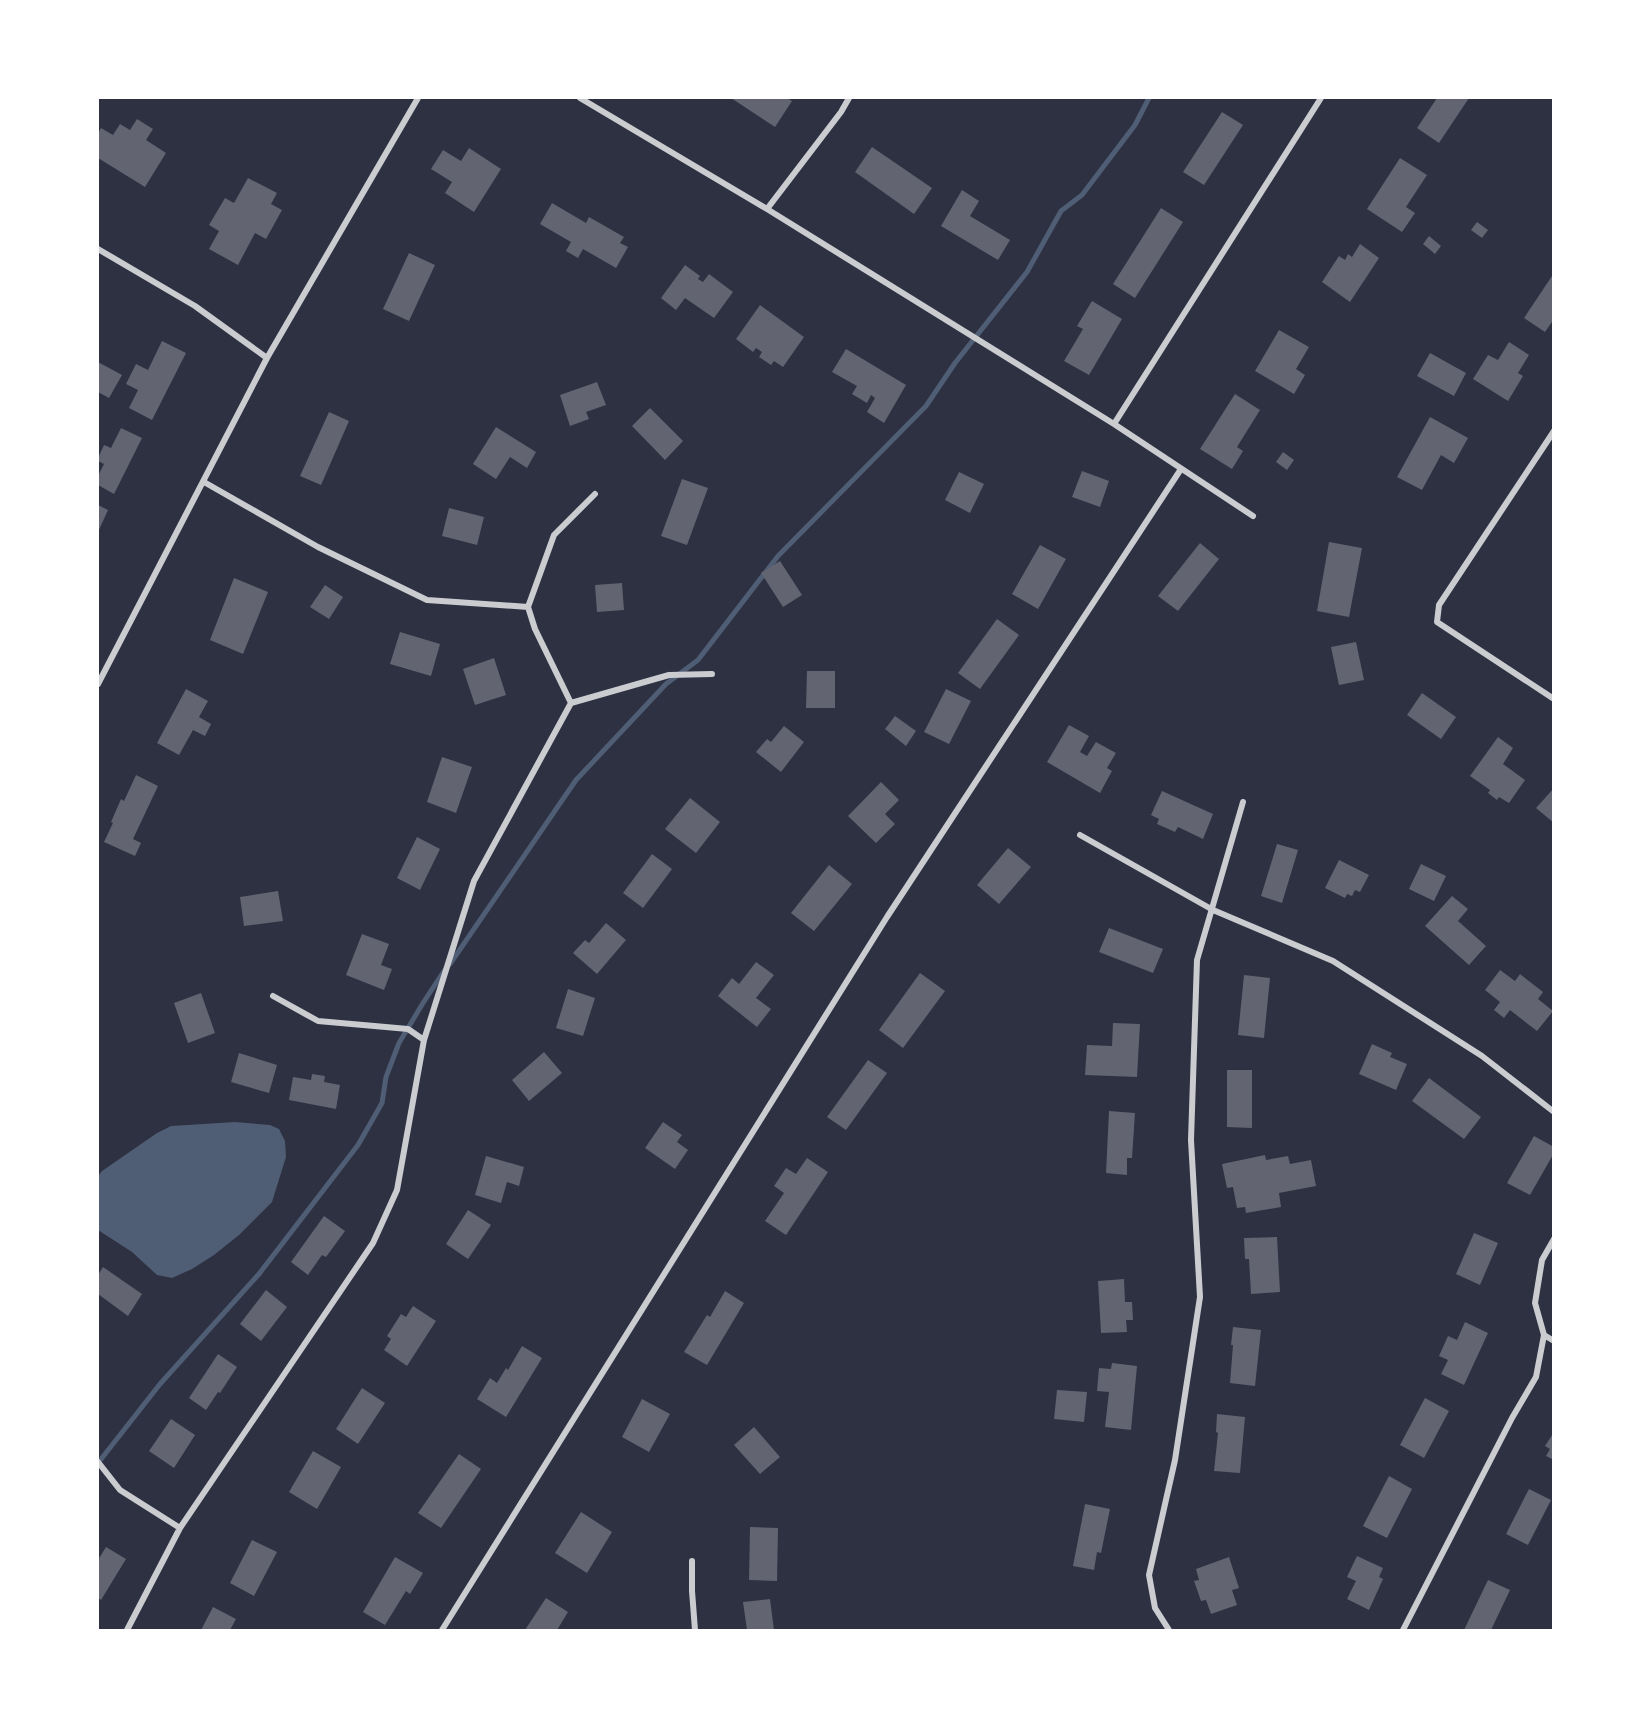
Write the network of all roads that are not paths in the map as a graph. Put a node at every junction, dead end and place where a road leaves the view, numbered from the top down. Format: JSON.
{"nodes":[{"id":1,"x":418,"y":98,"type":"edge"},
{"id":2,"x":580,"y":98,"type":"edge"},
{"id":3,"x":849,"y":98,"type":"edge"},
{"id":4,"x":1321,"y":98,"type":"edge"},
{"id":5,"x":767,"y":209,"type":"junction"},
{"id":6,"x":98,"y":249,"type":"edge"},
{"id":7,"x":267,"y":358,"type":"junction"},
{"id":8,"x":1114,"y":424,"type":"junction"},
{"id":9,"x":1554,"y":431,"type":"edge"},
{"id":10,"x":1181,"y":469,"type":"junction"},
{"id":11,"x":204,"y":482,"type":"junction"},
{"id":12,"x":595,"y":494,"type":"dead end"},
{"id":13,"x":1254,"y":516,"type":"dead end"},
{"id":14,"x":528,"y":607,"type":"junction"},
{"id":15,"x":712,"y":674,"type":"dead end"},
{"id":16,"x":98,"y":684,"type":"edge"},
{"id":17,"x":1554,"y":699,"type":"edge"},
{"id":18,"x":571,"y":703,"type":"junction"},
{"id":19,"x":1243,"y":802,"type":"dead end"},
{"id":20,"x":1080,"y":835,"type":"dead end"},
{"id":21,"x":1213,"y":910,"type":"junction"},
{"id":22,"x":273,"y":996,"type":"dead end"},
{"id":23,"x":424,"y":1040,"type":"junction"},
{"id":24,"x":1554,"y":1112,"type":"edge"},
{"id":25,"x":1554,"y":1239,"type":"edge"},
{"id":26,"x":1544,"y":1335,"type":"junction"},
{"id":27,"x":1554,"y":1341,"type":"edge"},
{"id":28,"x":98,"y":1462,"type":"edge"},
{"id":29,"x":180,"y":1528,"type":"junction"},
{"id":30,"x":692,"y":1562,"type":"dead end"},
{"id":31,"x":127,"y":1630,"type":"edge"},
{"id":32,"x":442,"y":1630,"type":"edge"},
{"id":33,"x":695,"y":1630,"type":"edge"},
{"id":34,"x":1169,"y":1630,"type":"edge"},
{"id":35,"x":1403,"y":1630,"type":"edge"}],
"edges":[{"from":1,"to":7,"type":"street"},
{"from":2,"to":5,"type":"street"},
{"from":3,"to":5,"type":"street"},
{"from":4,"to":8,"type":"street"},
{"from":5,"to":8,"type":"street"},
{"from":6,"to":7,"type":"street"},
{"from":7,"to":11,"type":"street"},
{"from":8,"to":10,"type":"street"},
{"from":9,"to":17,"type":"street"},
{"from":10,"to":13,"type":"street"},
{"from":10,"to":32,"type":"street"},
{"from":11,"to":14,"type":"street"},
{"from":11,"to":16,"type":"street"},
{"from":12,"to":14,"type":"street"},
{"from":14,"to":18,"type":"street"},
{"from":15,"to":18,"type":"street"},
{"from":18,"to":23,"type":"street"},
{"from":19,"to":21,"type":"street"},
{"from":20,"to":21,"type":"street"},
{"from":21,"to":24,"type":"street"},
{"from":21,"to":34,"type":"street"},
{"from":22,"to":23,"type":"street"},
{"from":23,"to":29,"type":"street"},
{"from":25,"to":26,"type":"street"},
{"from":26,"to":27,"type":"street"},
{"from":26,"to":35,"type":"street"},
{"from":28,"to":29,"type":"street"},
{"from":29,"to":31,"type":"street"},
{"from":30,"to":33,"type":"street"}]}
